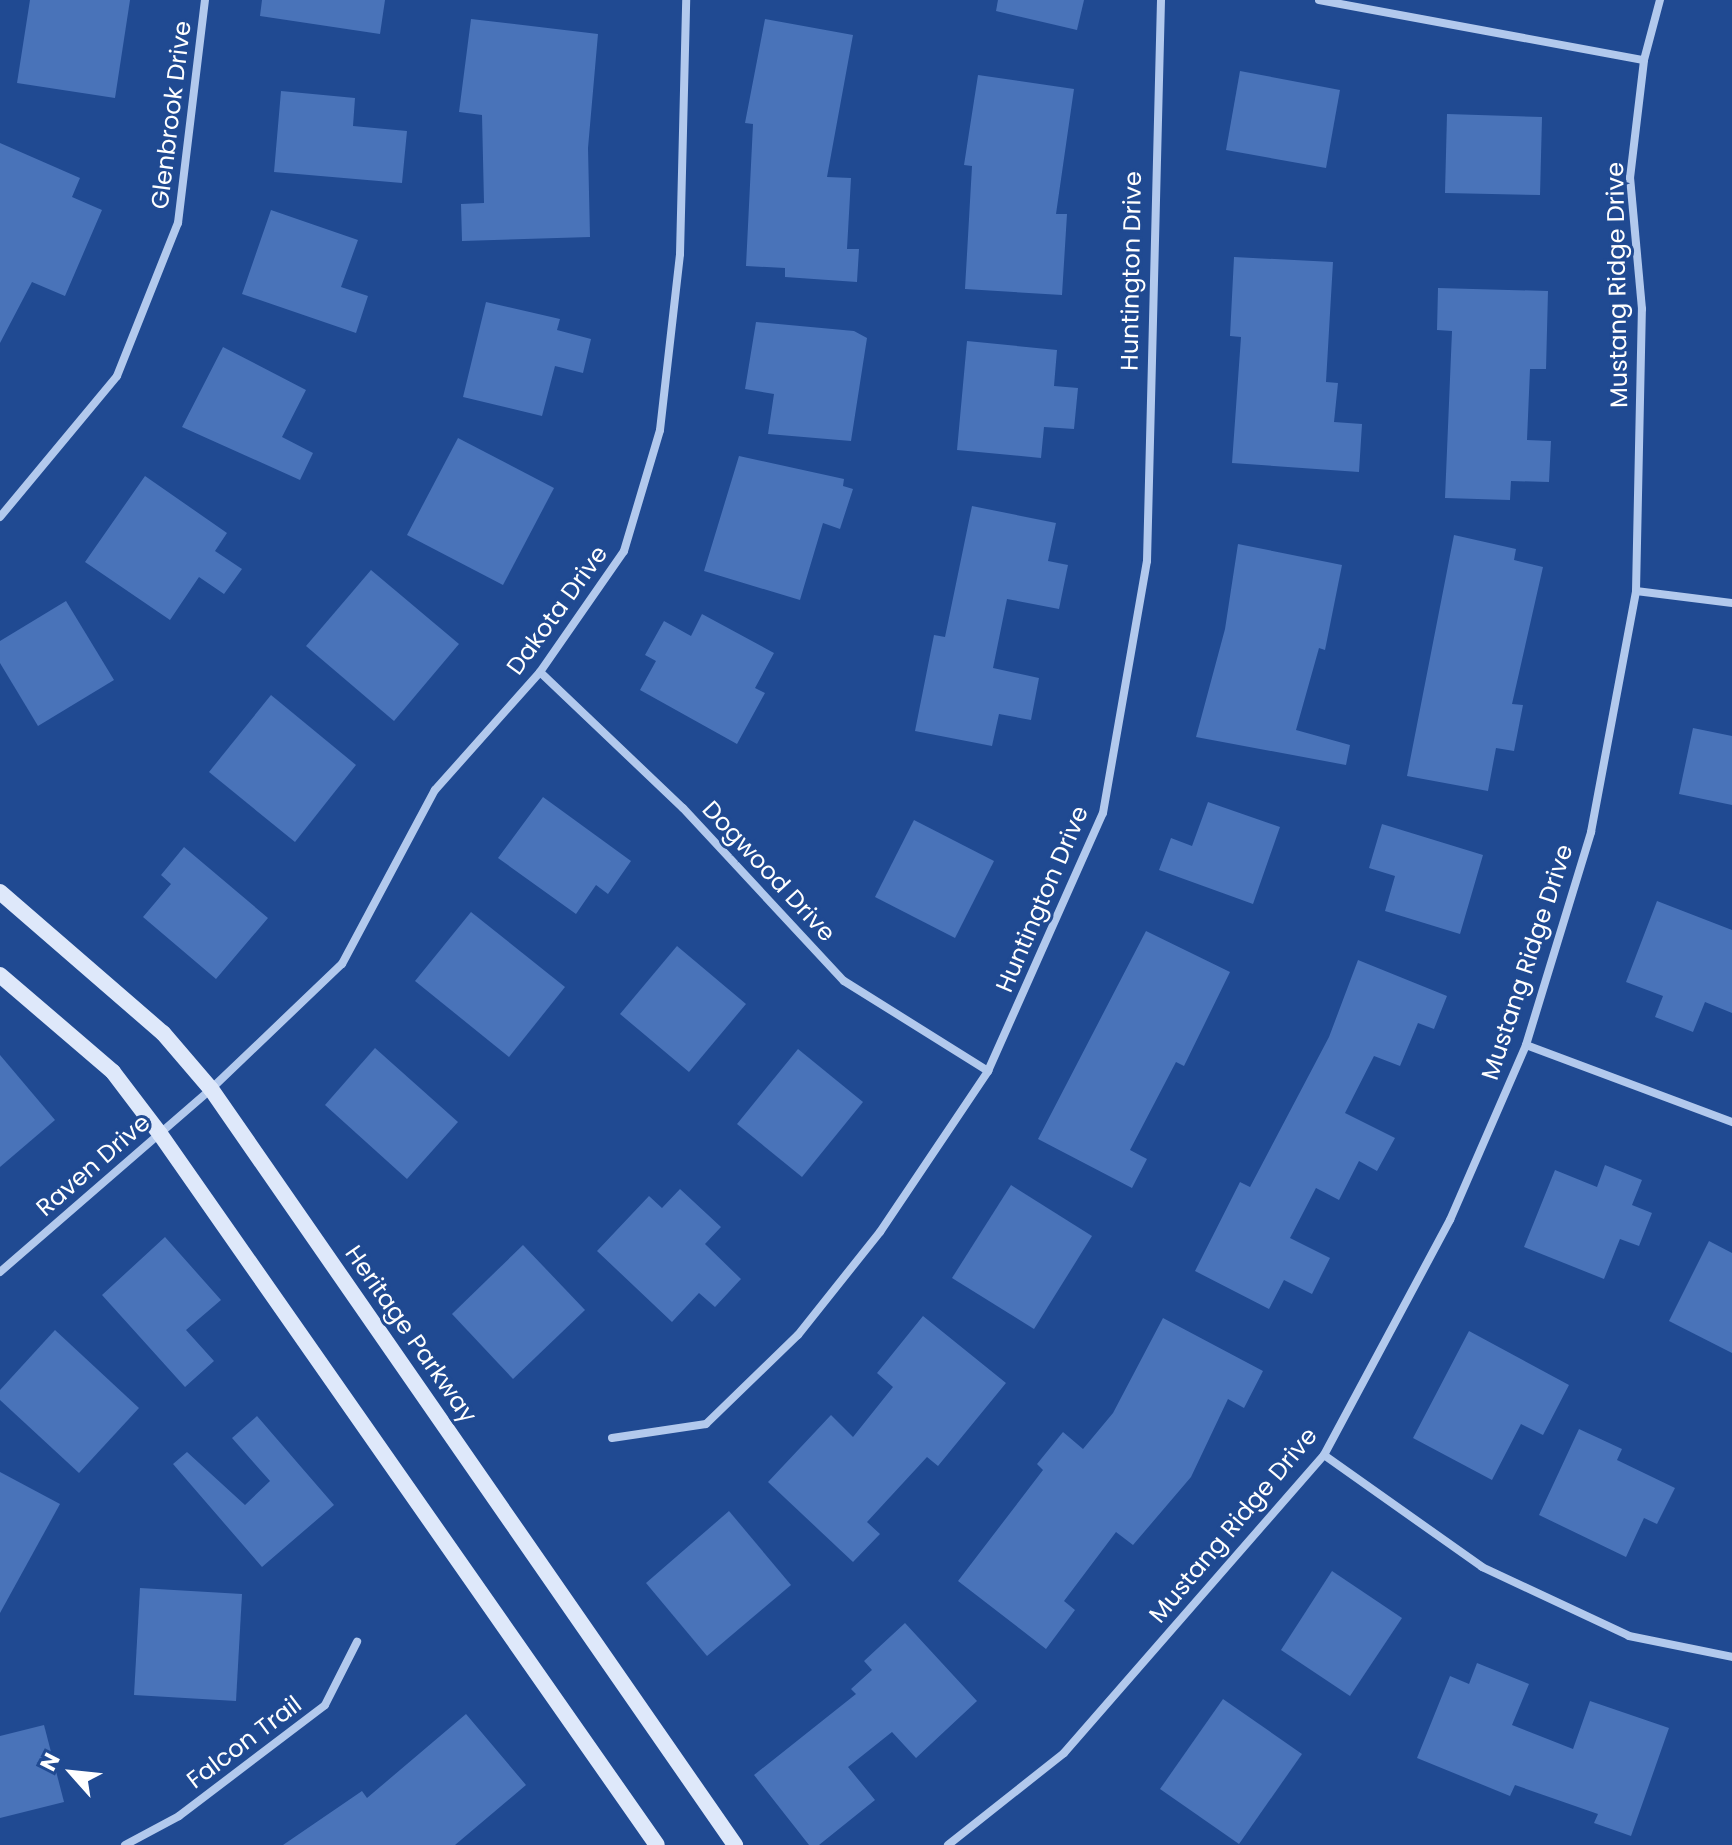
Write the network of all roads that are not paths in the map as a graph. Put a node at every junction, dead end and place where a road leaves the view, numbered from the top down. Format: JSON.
{"nodes":[{"id":1,"x":205,"y":0,"type":"edge"},
{"id":2,"x":686,"y":0,"type":"edge"},
{"id":3,"x":1161,"y":0,"type":"edge"},
{"id":4,"x":1319,"y":0,"type":"edge"},
{"id":5,"x":1660,"y":0,"type":"edge"},
{"id":6,"x":1644,"y":60,"type":"junction"},
{"id":7,"x":0,"y":517,"type":"edge"},
{"id":8,"x":1636,"y":591,"type":"junction"},
{"id":9,"x":1732,"y":603,"type":"edge"},
{"id":10,"x":540,"y":672,"type":"junction"},
{"id":11,"x":0,"y":892,"type":"edge"},
{"id":12,"x":0,"y":975,"type":"edge"},
{"id":13,"x":1526,"y":1045,"type":"junction"},
{"id":14,"x":988,"y":1071,"type":"junction"},
{"id":15,"x":211,"y":1089,"type":"junction"},
{"id":16,"x":1732,"y":1122,"type":"edge"},
{"id":17,"x":160,"y":1134,"type":"junction"},
{"id":18,"x":0,"y":1272,"type":"edge"},
{"id":19,"x":612,"y":1438,"type":"dead end"},
{"id":20,"x":1324,"y":1455,"type":"junction"},
{"id":21,"x":357,"y":1642,"type":"dead end"},
{"id":22,"x":1732,"y":1657,"type":"edge"},
{"id":23,"x":125,"y":1845,"type":"edge"},
{"id":24,"x":657,"y":1845,"type":"edge"},
{"id":25,"x":735,"y":1845,"type":"edge"},
{"id":26,"x":948,"y":1845,"type":"edge"}],
"edges":[{"from":1,"to":7,"type":"street","name":"Glenbrook Drive"},
{"from":2,"to":10,"type":"street","name":"Dakota Drive"},
{"from":3,"to":14,"type":"street","name":"Huntington Drive"},
{"from":4,"to":6,"type":"street"},
{"from":5,"to":6,"type":"street","name":"Mustang Ridge Drive"},
{"from":6,"to":8,"type":"street","name":"Mustang Ridge Drive"},
{"from":8,"to":9,"type":"street"},
{"from":8,"to":13,"type":"street","name":"Mustang Ridge Drive"},
{"from":10,"to":14,"type":"street","name":"Dogwood Drive"},
{"from":10,"to":15,"type":"street","name":"Dakota Drive"},
{"from":11,"to":15,"type":"main road","name":"Heritage Parkway"},
{"from":12,"to":17,"type":"main road"},
{"from":13,"to":16,"type":"street"},
{"from":13,"to":20,"type":"street","name":"Mustang Ridge Drive"},
{"from":14,"to":19,"type":"street","name":"Huntington Drive"},
{"from":15,"to":17,"type":"street","name":"Raven Drive"},
{"from":15,"to":25,"type":"main road","name":"Heritage Parkway"},
{"from":17,"to":18,"type":"street","name":"Raven Drive"},
{"from":17,"to":24,"type":"main road"},
{"from":20,"to":22,"type":"street"},
{"from":20,"to":26,"type":"street","name":"Mustang Ridge Drive"},
{"from":21,"to":23,"type":"street","name":"Falcon Trail"}]}
